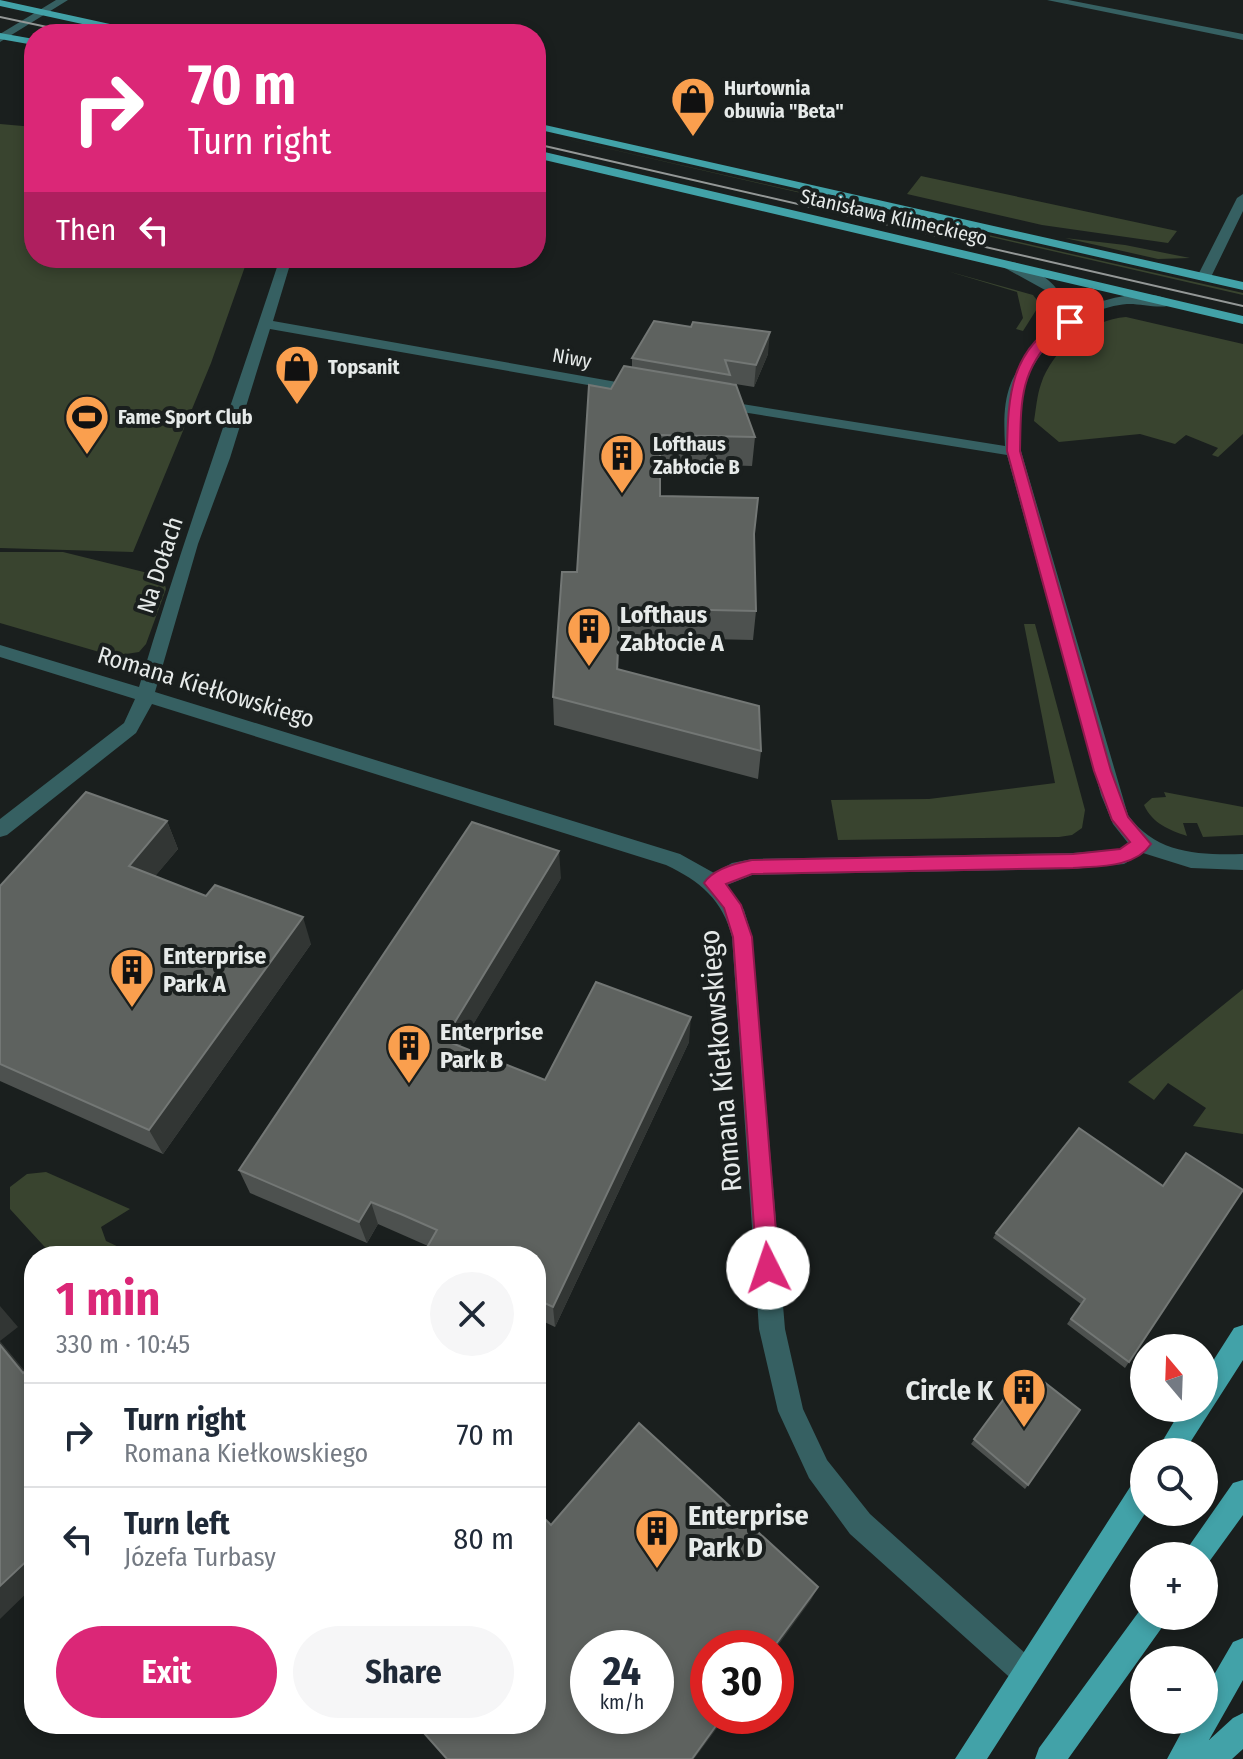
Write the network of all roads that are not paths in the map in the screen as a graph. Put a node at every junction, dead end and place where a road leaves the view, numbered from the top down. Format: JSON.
{"nodes":[{"id":1,"x":63,"y":0,"type":"edge"},
{"id":2,"x":1052,"y":0,"type":"edge"},
{"id":3,"x":0,"y":3,"type":"edge"},
{"id":4,"x":40,"y":11,"type":"junction"},
{"id":5,"x":98,"y":24,"type":"edge"},
{"id":6,"x":1243,"y":37,"type":"edge"},
{"id":7,"x":1,"y":38,"type":"edge"},
{"id":8,"x":24,"y":41,"type":"edge"},
{"id":9,"x":546,"y":128,"type":"edge"},
{"id":10,"x":546,"y":156,"type":"edge"},
{"id":11,"x":1243,"y":198,"type":"edge"},
{"id":12,"x":1010,"y":265,"type":"junction"},
{"id":13,"x":283,"y":268,"type":"edge"},
{"id":14,"x":1204,"y":277,"type":"junction"},
{"id":15,"x":1243,"y":286,"type":"edge"},
{"id":16,"x":1168,"y":303,"type":"junction"},
{"id":17,"x":1243,"y":320,"type":"edge"},
{"id":18,"x":266,"y":324,"type":"junction"},
{"id":19,"x":1053,"y":330,"type":"junction"},
{"id":20,"x":653,"y":393,"type":"edge"},
{"id":21,"x":699,"y":401,"type":"edge"},
{"id":22,"x":1013,"y":451,"type":"junction"},
{"id":23,"x":0,"y":651,"type":"edge"},
{"id":24,"x":146,"y":695,"type":"junction"},
{"id":25,"x":0,"y":830,"type":"edge"},
{"id":26,"x":1142,"y":844,"type":"junction"},
{"id":27,"x":1243,"y":862,"type":"edge"},
{"id":28,"x":714,"y":883,"type":"junction"},
{"id":29,"x":1243,"y":1337,"type":"edge"},
{"id":30,"x":1218,"y":1376,"type":"edge"},
{"id":31,"x":1243,"y":1493,"type":"edge"},
{"id":32,"x":1130,"y":1513,"type":"edge"},
{"id":33,"x":1206,"y":1542,"type":"edge"},
{"id":34,"x":1143,"y":1630,"type":"edge"},
{"id":35,"x":1243,"y":1652,"type":"edge"},
{"id":36,"x":1026,"y":1673,"type":"junction"},
{"id":37,"x":1243,"y":1728,"type":"edge"},
{"id":38,"x":970,"y":1759,"type":"edge"},
{"id":39,"x":1050,"y":1759,"type":"edge"},
{"id":40,"x":1182,"y":1759,"type":"edge"},
{"id":41,"x":1211,"y":1759,"type":"edge"}],
"edges":[{"from":1,"to":4,"type":"street"},
{"from":2,"to":6,"type":"street"},
{"from":3,"to":4,"type":"main road"},
{"from":4,"to":5,"type":"main road"},
{"from":4,"to":7,"type":"street"},
{"from":7,"to":8,"type":"main road"},
{"from":9,"to":14,"type":"main road","name":"Stanisława Klimeckiego"},
{"from":10,"to":12,"type":"main road","name":"Stanisława Klimeckiego"},
{"from":11,"to":14,"type":"street"},
{"from":12,"to":16,"type":"main road","name":"Stanisława Klimeckiego"},
{"from":12,"to":19,"type":"street"},
{"from":13,"to":18,"type":"street","name":"Na Dołach"},
{"from":14,"to":15,"type":"main road","name":"Stanisława Klimeckiego"},
{"from":16,"to":17,"type":"main road","name":"Stanisława Klimeckiego"},
{"from":16,"to":19,"type":"street"},
{"from":18,"to":20,"type":"street","name":"Niwy"},
{"from":18,"to":24,"type":"street","name":"Na Dołach"},
{"from":19,"to":22,"type":"street"},
{"from":21,"to":22,"type":"street"},
{"from":22,"to":26,"type":"street"},
{"from":23,"to":24,"type":"street","name":"Romana Kiełkowskiego"},
{"from":24,"to":25,"type":"street","name":"Na Dołach"},
{"from":24,"to":28,"type":"street","name":"Romana Kiełkowskiego"},
{"from":26,"to":27,"type":"street"},
{"from":26,"to":28,"type":"street"},
{"from":28,"to":36,"type":"street","name":"Romana Kiełkowskiego"},
{"from":29,"to":30,"type":"main road"},
{"from":31,"to":33,"type":"main road"},
{"from":32,"to":36,"type":"main road"},
{"from":34,"to":39,"type":"main road"},
{"from":35,"to":40,"type":"main road"},
{"from":36,"to":38,"type":"main road"},
{"from":37,"to":41,"type":"main road"}]}
